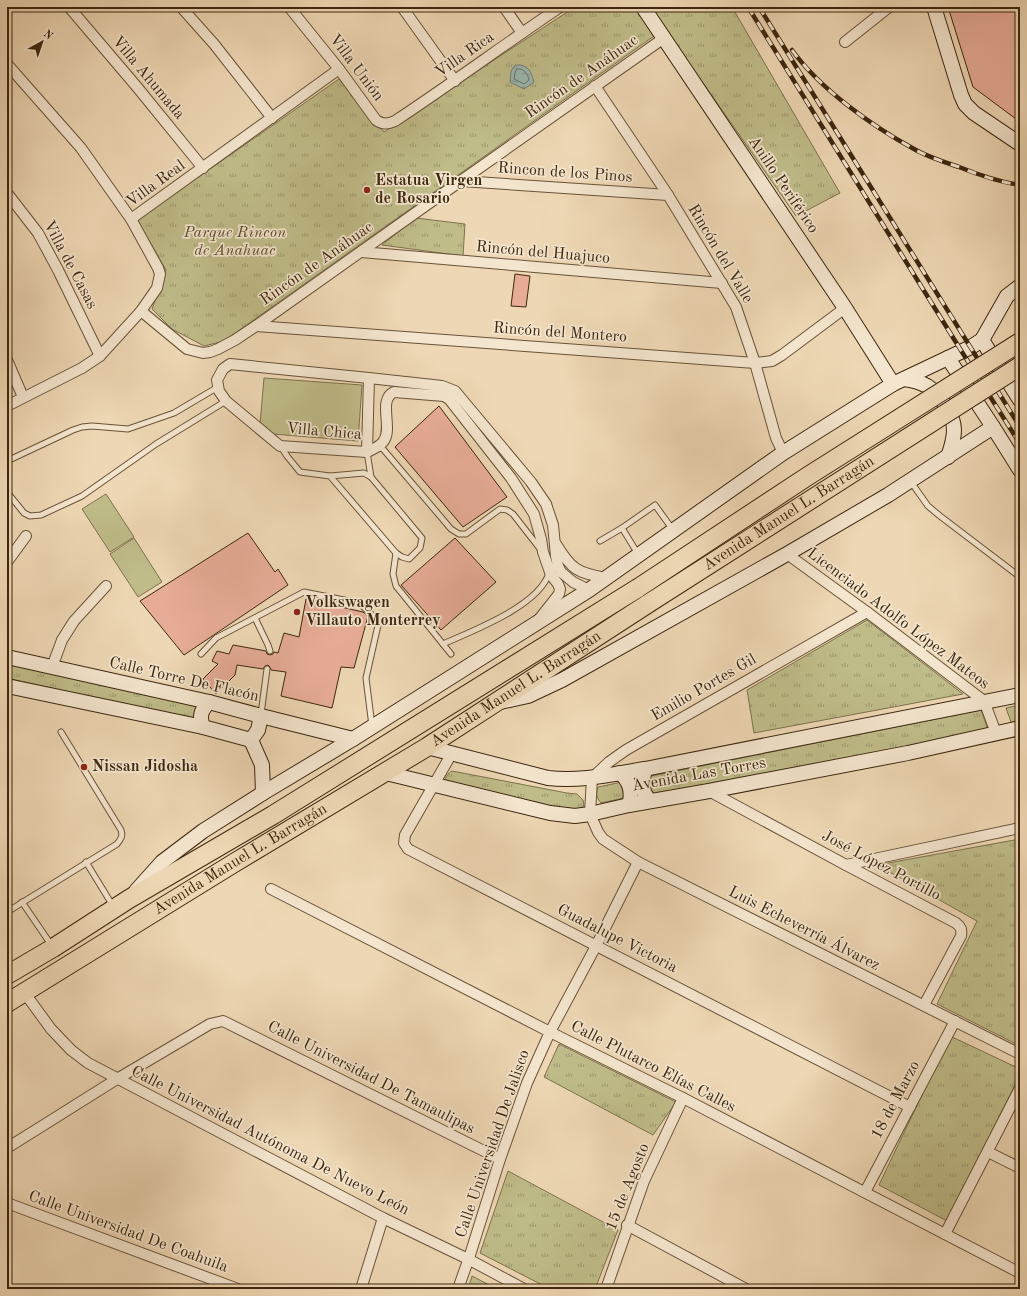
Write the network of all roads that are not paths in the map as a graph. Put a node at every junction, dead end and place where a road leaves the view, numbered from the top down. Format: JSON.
{"nodes":[{"id":1,"x":69,"y":7,"type":"edge"},
{"id":2,"x":181,"y":7,"type":"edge"},
{"id":3,"x":289,"y":7,"type":"edge"},
{"id":4,"x":402,"y":7,"type":"edge"},
{"id":5,"x":504,"y":7,"type":"edge"},
{"id":6,"x":560,"y":7,"type":"edge"},
{"id":7,"x":643,"y":7,"type":"edge"},
{"id":8,"x":889,"y":7,"type":"edge"},
{"id":9,"x":934,"y":7,"type":"edge"},
{"id":10,"x":522,"y":33,"type":"junction"},
{"id":11,"x":664,"y":38,"type":"junction"},
{"id":12,"x":845,"y":42,"type":"dead end"},
{"id":13,"x":7,"y":64,"type":"edge"},
{"id":14,"x":339,"y":69,"type":"junction"},
{"id":15,"x":455,"y":81,"type":"junction"},
{"id":16,"x":595,"y":86,"type":"junction"},
{"id":17,"x":272,"y":118,"type":"junction"},
{"id":18,"x":386,"y":124,"type":"joint"},
{"id":19,"x":1020,"y":144,"type":"edge"},
{"id":20,"x":202,"y":168,"type":"junction"},
{"id":21,"x":461,"y":181,"type":"junction"},
{"id":22,"x":7,"y":193,"type":"edge"},
{"id":23,"x":668,"y":195,"type":"junction"},
{"id":24,"x":131,"y":219,"type":"junction"},
{"id":25,"x":361,"y":252,"type":"junction"},
{"id":26,"x":722,"y":283,"type":"junction"},
{"id":27,"x":1020,"y":286,"type":"edge"},
{"id":28,"x":845,"y":308,"type":"junction"},
{"id":29,"x":141,"y":311,"type":"junction"},
{"id":30,"x":256,"y":326,"type":"junction"},
{"id":31,"x":989,"y":328,"type":"junction"},
{"id":32,"x":982,"y":340,"type":"junction"},
{"id":33,"x":1020,"y":342,"type":"edge"},
{"id":34,"x":100,"y":356,"type":"junction"},
{"id":35,"x":948,"y":358,"type":"junction"},
{"id":36,"x":7,"y":360,"type":"edge"},
{"id":37,"x":755,"y":363,"type":"junction"},
{"id":38,"x":1020,"y":366,"type":"edge"},
{"id":39,"x":368,"y":378,"type":"junction"},
{"id":40,"x":1020,"y":380,"type":"edge"},
{"id":41,"x":899,"y":381,"type":"junction"},
{"id":42,"x":218,"y":387,"type":"junction"},
{"id":43,"x":450,"y":394,"type":"junction"},
{"id":44,"x":23,"y":397,"type":"junction"},
{"id":45,"x":1020,"y":400,"type":"edge"},
{"id":46,"x":226,"y":401,"type":"junction"},
{"id":47,"x":7,"y":406,"type":"edge"},
{"id":48,"x":993,"y":427,"type":"junction"},
{"id":49,"x":280,"y":446,"type":"junction"},
{"id":50,"x":377,"y":447,"type":"junction"},
{"id":51,"x":367,"y":452,"type":"junction"},
{"id":52,"x":783,"y":453,"type":"junction"},
{"id":53,"x":948,"y":457,"type":"junction"},
{"id":54,"x":7,"y":461,"type":"edge"},
{"id":55,"x":1020,"y":470,"type":"edge"},
{"id":56,"x":330,"y":476,"type":"junction"},
{"id":57,"x":371,"y":477,"type":"junction"},
{"id":58,"x":910,"y":481,"type":"junction"},
{"id":59,"x":536,"y":490,"type":"junction"},
{"id":60,"x":7,"y":492,"type":"edge"},
{"id":61,"x":526,"y":501,"type":"junction"},
{"id":62,"x":622,"y":528,"type":"junction"},
{"id":63,"x":673,"y":531,"type":"junction"},
{"id":64,"x":26,"y":536,"type":"dead end"},
{"id":65,"x":600,"y":541,"type":"dead end"},
{"id":66,"x":555,"y":542,"type":"junction"},
{"id":67,"x":396,"y":552,"type":"junction"},
{"id":68,"x":543,"y":552,"type":"junction"},
{"id":69,"x":787,"y":554,"type":"junction"},
{"id":70,"x":638,"y":555,"type":"junction"},
{"id":71,"x":7,"y":562,"type":"edge"},
{"id":72,"x":550,"y":571,"type":"junction"},
{"id":73,"x":1020,"y":577,"type":"edge"},
{"id":74,"x":606,"y":578,"type":"junction"},
{"id":75,"x":106,"y":586,"type":"dead end"},
{"id":76,"x":589,"y":590,"type":"junction"},
{"id":77,"x":867,"y":612,"type":"junction"},
{"id":78,"x":255,"y":618,"type":"junction"},
{"id":79,"x":534,"y":624,"type":"junction"},
{"id":80,"x":443,"y":644,"type":"junction"},
{"id":81,"x":270,"y":651,"type":"dead end"},
{"id":82,"x":201,"y":654,"type":"dead end"},
{"id":83,"x":450,"y":654,"type":"dead end"},
{"id":84,"x":7,"y":657,"type":"edge"},
{"id":85,"x":52,"y":667,"type":"junction"},
{"id":86,"x":267,"y":669,"type":"dead end"},
{"id":87,"x":7,"y":686,"type":"edge"},
{"id":88,"x":1020,"y":695,"type":"edge"},
{"id":89,"x":984,"y":701,"type":"junction"},
{"id":90,"x":209,"y":702,"type":"junction"},
{"id":91,"x":496,"y":703,"type":"junction"},
{"id":92,"x":261,"y":716,"type":"junction"},
{"id":93,"x":203,"y":727,"type":"junction"},
{"id":94,"x":372,"y":727,"type":"junction"},
{"id":95,"x":1020,"y":728,"type":"edge"},
{"id":96,"x":61,"y":732,"type":"dead end"},
{"id":97,"x":996,"y":733,"type":"junction"},
{"id":98,"x":353,"y":739,"type":"junction"},
{"id":99,"x":251,"y":740,"type":"junction"},
{"id":100,"x":427,"y":747,"type":"junction"},
{"id":101,"x":452,"y":753,"type":"junction"},
{"id":102,"x":645,"y":770,"type":"junction"},
{"id":103,"x":386,"y":773,"type":"junction"},
{"id":104,"x":620,"y":773,"type":"junction"},
{"id":105,"x":592,"y":778,"type":"junction"},
{"id":106,"x":435,"y":785,"type":"junction"},
{"id":107,"x":710,"y":791,"type":"junction"},
{"id":108,"x":263,"y":793,"type":"junction"},
{"id":109,"x":650,"y":801,"type":"junction"},
{"id":110,"x":628,"y":805,"type":"junction"},
{"id":111,"x":590,"y":814,"type":"junction"},
{"id":112,"x":1020,"y":828,"type":"edge"},
{"id":113,"x":86,"y":862,"type":"junction"},
{"id":114,"x":638,"y":862,"type":"junction"},
{"id":115,"x":846,"y":865,"type":"junction"},
{"id":116,"x":271,"y":889,"type":"dead end"},
{"id":117,"x":22,"y":902,"type":"junction"},
{"id":118,"x":122,"y":904,"type":"junction"},
{"id":119,"x":7,"y":912,"type":"edge"},
{"id":120,"x":596,"y":946,"type":"junction"},
{"id":121,"x":53,"y":948,"type":"junction"},
{"id":122,"x":7,"y":975,"type":"edge"},
{"id":123,"x":24,"y":992,"type":"junction"},
{"id":124,"x":7,"y":1003,"type":"edge"},
{"id":125,"x":924,"y":1005,"type":"junction"},
{"id":126,"x":955,"y":1021,"type":"junction"},
{"id":127,"x":550,"y":1032,"type":"junction"},
{"id":128,"x":1020,"y":1054,"type":"edge"},
{"id":129,"x":117,"y":1079,"type":"junction"},
{"id":130,"x":1020,"y":1088,"type":"edge"},
{"id":131,"x":683,"y":1098,"type":"junction"},
{"id":132,"x":910,"y":1107,"type":"junction"},
{"id":133,"x":7,"y":1148,"type":"edge"},
{"id":134,"x":988,"y":1152,"type":"junction"},
{"id":135,"x":500,"y":1159,"type":"junction"},
{"id":136,"x":1020,"y":1168,"type":"edge"},
{"id":137,"x":865,"y":1192,"type":"junction"},
{"id":138,"x":7,"y":1203,"type":"edge"},
{"id":139,"x":383,"y":1218,"type":"junction"},
{"id":140,"x":628,"y":1225,"type":"junction"},
{"id":141,"x":945,"y":1234,"type":"junction"},
{"id":142,"x":468,"y":1259,"type":"junction"},
{"id":143,"x":1020,"y":1273,"type":"edge"},
{"id":144,"x":238,"y":1289,"type":"edge"},
{"id":145,"x":361,"y":1289,"type":"edge"},
{"id":146,"x":458,"y":1289,"type":"edge"},
{"id":147,"x":524,"y":1289,"type":"edge"},
{"id":148,"x":606,"y":1289,"type":"edge"},
{"id":149,"x":746,"y":1289,"type":"edge"}],
"edges":[{"from":1,"to":20,"type":"street","name":"Villa Ahumada"},
{"from":2,"to":17,"type":"street"},
{"from":3,"to":14,"type":"street","name":"Villa Unión"},
{"from":4,"to":15,"type":"street"},
{"from":5,"to":10,"type":"street"},
{"from":6,"to":10,"type":"street","name":"Villa Rica"},
{"from":7,"to":11,"type":"street","name":"Anillo Periférico"},
{"from":8,"to":12,"type":"street"},
{"from":9,"to":19,"type":"street"},
{"from":10,"to":15,"type":"street","name":"Villa Rica"},
{"from":11,"to":16,"type":"street","name":"Rincón de Anáhuac"},
{"from":11,"to":28,"type":"street","name":"Anillo Periférico"},
{"from":13,"to":24,"type":"street"},
{"from":14,"to":17,"type":"street","name":"Villa Real"},
{"from":14,"to":18,"type":"street","name":"Villa Unión"},
{"from":15,"to":18,"type":"street","name":"Villa Rica"},
{"from":16,"to":21,"type":"street","name":"Rincón de Anáhuac"},
{"from":16,"to":23,"type":"street","name":"Rincón del Valle"},
{"from":17,"to":20,"type":"street","name":"Villa Real"},
{"from":20,"to":24,"type":"street","name":"Villa Real"},
{"from":21,"to":23,"type":"street","name":"Rincon de los Pinos"},
{"from":21,"to":25,"type":"street","name":"Rincón de Anáhuac"},
{"from":22,"to":34,"type":"street","name":"Villa de Casas"},
{"from":23,"to":26,"type":"street","name":"Rincón del Valle"},
{"from":24,"to":29,"type":"street","name":"Villa Real"},
{"from":25,"to":26,"type":"street","name":"Rincón del Huajuco"},
{"from":25,"to":30,"type":"street","name":"Rincón de Anáhuac"},
{"from":26,"to":37,"type":"street","name":"Rincón del Valle"},
{"from":27,"to":31,"type":"street"},
{"from":28,"to":37,"type":"street","name":"Rincón del Montero"},
{"from":28,"to":41,"type":"street","name":"Anillo Periférico"},
{"from":29,"to":30,"type":"street","name":"Rincón de Anáhuac"},
{"from":29,"to":34,"type":"street","name":"Villa Real"},
{"from":30,"to":37,"type":"street","name":"Rincón del Montero"},
{"from":31,"to":32,"type":"street"},
{"from":31,"to":40,"type":"street"},
{"from":32,"to":35,"type":"street"},
{"from":32,"to":45,"type":"street"},
{"from":33,"to":118,"type":"highway","name":"Avenida Manuel L. Barragán","bridge":true},
{"from":34,"to":44,"type":"street","name":"Villa Real"},
{"from":35,"to":41,"type":"street"},
{"from":35,"to":48,"type":"street"},
{"from":36,"to":44,"type":"street"},
{"from":37,"to":52,"type":"street","name":"Rincón del Valle"},
{"from":38,"to":91,"type":"highway","name":"Avenida Manuel L. Barragán","bridge":true},
{"from":39,"to":42,"type":"street"},
{"from":39,"to":43,"type":"street"},
{"from":39,"to":51,"type":"street"},
{"from":41,"to":52,"type":"street"},
{"from":41,"to":53,"type":"street"},
{"from":42,"to":46,"type":"street","name":"Villa Chica"},
{"from":42,"to":54,"type":"lane"},
{"from":43,"to":50,"type":"street","name":"Villa Chica"},
{"from":43,"to":59,"type":"street"},
{"from":43,"to":61,"type":"street"},
{"from":44,"to":47,"type":"street","name":"Villa Real"},
{"from":46,"to":49,"type":"street","name":"Villa Chica"},
{"from":46,"to":60,"type":"lane"},
{"from":48,"to":53,"type":"street"},
{"from":48,"to":55,"type":"street"},
{"from":49,"to":51,"type":"street","name":"Villa Chica"},
{"from":49,"to":56,"type":"lane"},
{"from":50,"to":51,"type":"street","name":"Villa Chica"},
{"from":50,"to":68,"type":"lane"},
{"from":51,"to":57,"type":"lane"},
{"from":52,"to":63,"type":"street"},
{"from":53,"to":58,"type":"street"},
{"from":56,"to":57,"type":"lane"},
{"from":56,"to":67,"type":"lane"},
{"from":57,"to":67,"type":"lane"},
{"from":58,"to":69,"type":"street"},
{"from":58,"to":73,"type":"lane"},
{"from":59,"to":61,"type":"street"},
{"from":59,"to":66,"type":"street"},
{"from":61,"to":68,"type":"street"},
{"from":62,"to":63,"type":"lane"},
{"from":62,"to":65,"type":"lane"},
{"from":62,"to":70,"type":"lane"},
{"from":63,"to":70,"type":"street"},
{"from":64,"to":71,"type":"street"},
{"from":66,"to":74,"type":"street"},
{"from":66,"to":76,"type":"street"},
{"from":67,"to":80,"type":"lane"},
{"from":68,"to":72,"type":"street"},
{"from":69,"to":77,"type":"street","name":"Licenciado Adolfo López Mateos"},
{"from":69,"to":91,"type":"street"},
{"from":70,"to":74,"type":"street"},
{"from":72,"to":79,"type":"street"},
{"from":72,"to":80,"type":"lane"},
{"from":74,"to":76,"type":"street"},
{"from":75,"to":85,"type":"street"},
{"from":76,"to":79,"type":"street"},
{"from":77,"to":89,"type":"street","name":"Licenciado Adolfo López Mateos"},
{"from":77,"to":105,"type":"street","name":"Emilio Portes Gil"},
{"from":78,"to":81,"type":"lane"},
{"from":78,"to":82,"type":"lane"},
{"from":78,"to":94,"type":"lane"},
{"from":79,"to":94,"type":"street"},
{"from":80,"to":83,"type":"lane"},
{"from":84,"to":85,"type":"street","name":"Calle Torre De Flacón"},
{"from":85,"to":90,"type":"street","name":"Calle Torre De Flacón"},
{"from":86,"to":92,"type":"lane"},
{"from":87,"to":93,"type":"street"},
{"from":88,"to":89,"type":"street","name":"Avenida Las Torres"},
{"from":89,"to":97,"type":"street","name":"Licenciado Adolfo López Mateos"},
{"from":89,"to":102,"type":"street","name":"Avenida Las Torres"},
{"from":90,"to":92,"type":"street","name":"Calle Torre De Flacón"},
{"from":90,"to":93,"type":"street"},
{"from":91,"to":100,"type":"highway","name":"Avenida Manuel L. Barragán"},
{"from":92,"to":98,"type":"street","name":"Calle Torre De Flacón"},
{"from":92,"to":99,"type":"street"},
{"from":93,"to":99,"type":"street"},
{"from":94,"to":98,"type":"street"},
{"from":95,"to":97,"type":"street","name":"Avenida Las Torres"},
{"from":96,"to":113,"type":"lane"},
{"from":97,"to":107,"type":"street","name":"Avenida Las Torres"},
{"from":98,"to":108,"type":"street"},
{"from":99,"to":108,"type":"street"},
{"from":100,"to":101,"type":"street","name":"Avenida Las Torres"},
{"from":100,"to":103,"type":"highway","name":"Avenida Manuel L. Barragán"},
{"from":101,"to":105,"type":"street","name":"Avenida Las Torres"},
{"from":101,"to":106,"type":"street","name":"Guadalupe Victoria"},
{"from":102,"to":104,"type":"street","name":"Avenida Las Torres"},
{"from":102,"to":109,"type":"street"},
{"from":103,"to":106,"type":"street","name":"Avenida Las Torres"},
{"from":103,"to":123,"type":"highway","name":"Avenida Manuel L. Barragán"},
{"from":104,"to":105,"type":"street","name":"Avenida Las Torres"},
{"from":104,"to":110,"type":"street"},
{"from":105,"to":111,"type":"street"},
{"from":106,"to":111,"type":"street","name":"Avenida Las Torres"},
{"from":106,"to":120,"type":"street","name":"Guadalupe Victoria"},
{"from":107,"to":109,"type":"street","name":"Avenida Las Torres"},
{"from":107,"to":115,"type":"street","name":"José López Portillo"},
{"from":108,"to":118,"type":"street"},
{"from":109,"to":110,"type":"street","name":"Avenida Las Torres"},
{"from":110,"to":111,"type":"street","name":"Avenida Las Torres"},
{"from":111,"to":114,"type":"street","name":"Luis Echeverría Álvarez"},
{"from":112,"to":115,"type":"street"},
{"from":113,"to":117,"type":"lane"},
{"from":113,"to":118,"type":"lane"},
{"from":114,"to":120,"type":"street","name":"Calle Universidad De Jalisco"},
{"from":114,"to":125,"type":"street","name":"Luis Echeverría Álvarez"},
{"from":115,"to":125,"type":"street","name":"José López Portillo"},
{"from":116,"to":127,"type":"street","name":"Calle Plutarco Elías Calles"},
{"from":117,"to":119,"type":"lane"},
{"from":117,"to":121,"type":"lane"},
{"from":118,"to":121,"type":"highway","name":"Avenida Manuel L. Barragán"},
{"from":120,"to":127,"type":"street","name":"Calle Universidad De Jalisco"},
{"from":120,"to":132,"type":"street","name":"Guadalupe Victoria"},
{"from":121,"to":122,"type":"highway","name":"Avenida Manuel L. Barragán"},
{"from":123,"to":124,"type":"highway","name":"Avenida Manuel L. Barragán"},
{"from":123,"to":129,"type":"street","name":"Calle Universidad Autónoma De Nuevo León"},
{"from":125,"to":126,"type":"street","name":"Luis Echeverría Álvarez"},
{"from":126,"to":128,"type":"street","name":"Luis Echeverría Álvarez"},
{"from":126,"to":132,"type":"street","name":"18 de Marzo"},
{"from":127,"to":131,"type":"street","name":"Calle Plutarco Elías Calles"},
{"from":127,"to":135,"type":"street","name":"Calle Universidad De Jalisco"},
{"from":129,"to":133,"type":"street"},
{"from":129,"to":135,"type":"street","name":"Calle Universidad De Tamaulipas"},
{"from":129,"to":139,"type":"street","name":"Calle Universidad Autónoma De Nuevo León"},
{"from":130,"to":134,"type":"street"},
{"from":131,"to":137,"type":"street","name":"Calle Plutarco Elías Calles"},
{"from":131,"to":140,"type":"street","name":"15 de Agosto"},
{"from":132,"to":137,"type":"street","name":"18 de Marzo"},
{"from":134,"to":136,"type":"street"},
{"from":134,"to":141,"type":"street"},
{"from":135,"to":142,"type":"street","name":"Calle Universidad De Jalisco"},
{"from":137,"to":141,"type":"street","name":"Calle Plutarco Elías Calles"},
{"from":138,"to":144,"type":"street","name":"Calle Universidad De Coahuila"},
{"from":139,"to":142,"type":"street","name":"Calle Universidad Autónoma De Nuevo León"},
{"from":139,"to":145,"type":"street"},
{"from":140,"to":148,"type":"street","name":"15 de Agosto"},
{"from":140,"to":149,"type":"street"},
{"from":141,"to":143,"type":"street","name":"Calle Plutarco Elías Calles"},
{"from":142,"to":146,"type":"street","name":"Calle Universidad De Jalisco"},
{"from":142,"to":147,"type":"street","name":"Calle Universidad Autónoma De Nuevo León"}]}
